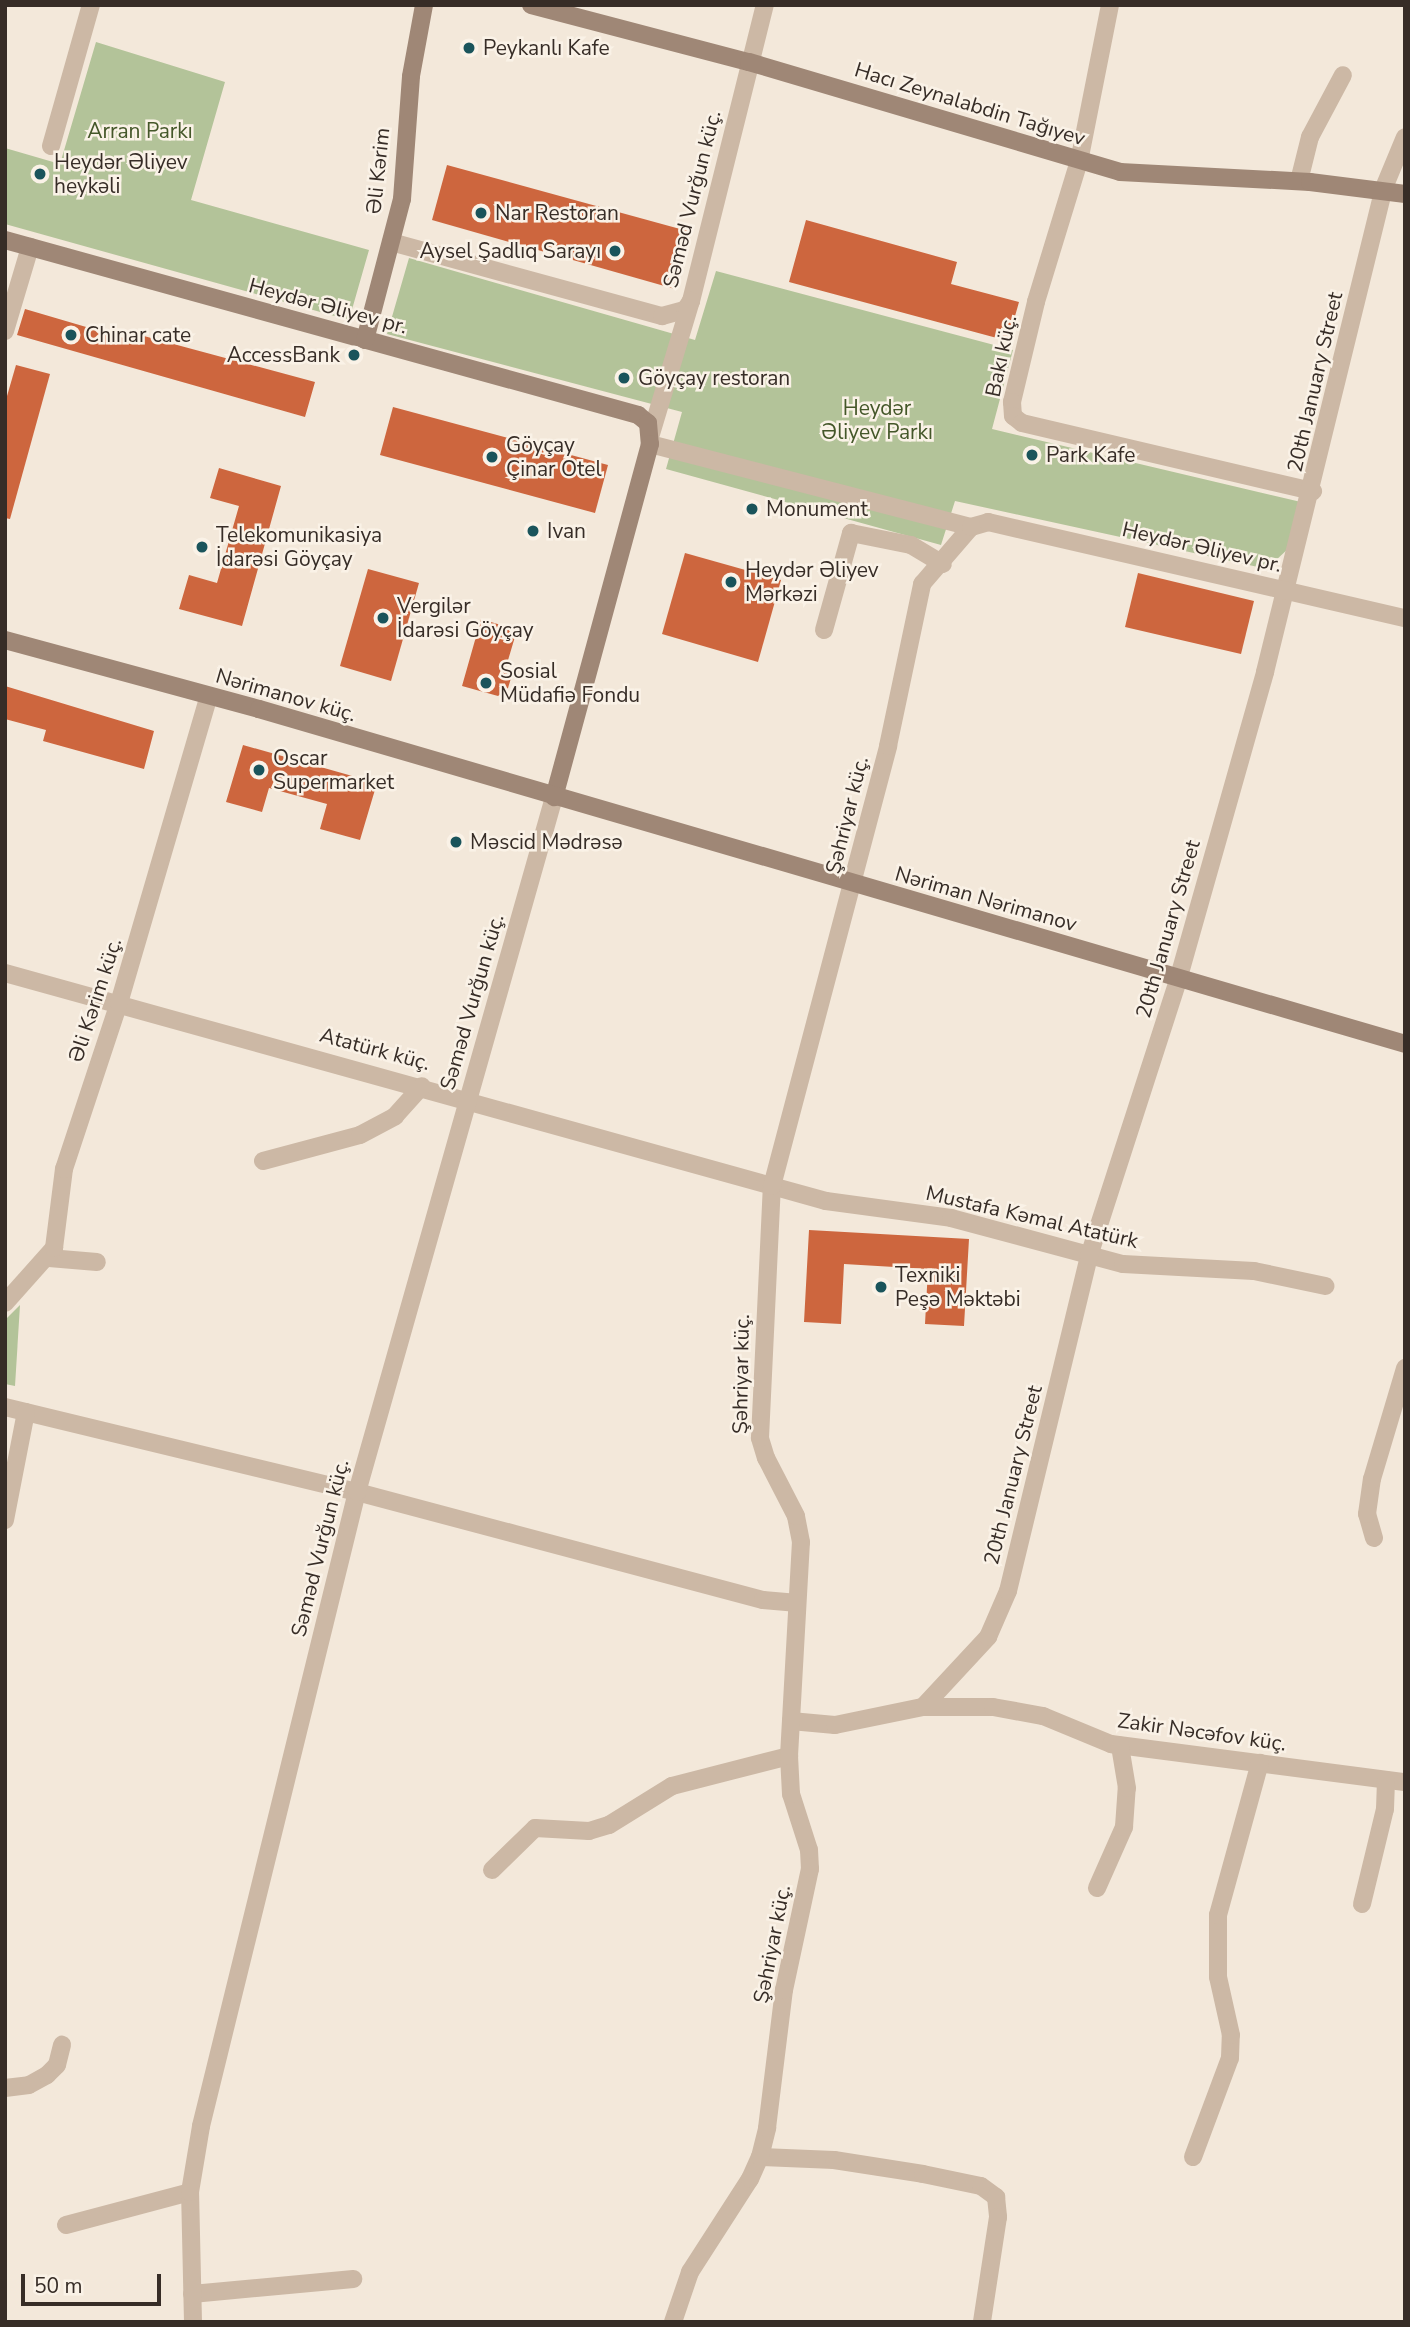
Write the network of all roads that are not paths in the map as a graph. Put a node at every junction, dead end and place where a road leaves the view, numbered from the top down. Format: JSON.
{"nodes":[{"id":1,"x":91,"y":5,"type":"edge"},
{"id":2,"x":424,"y":5,"type":"edge"},
{"id":3,"x":531,"y":5,"type":"edge"},
{"id":4,"x":765,"y":5,"type":"edge"},
{"id":5,"x":1110,"y":5,"type":"edge"},
{"id":6,"x":749,"y":62,"type":"junction"},
{"id":7,"x":1343,"y":75,"type":"dead end"},
{"id":8,"x":1405,"y":137,"type":"edge"},
{"id":9,"x":51,"y":146,"type":"dead end"},
{"id":10,"x":1079,"y":160,"type":"junction"},
{"id":11,"x":1299,"y":181,"type":"junction"},
{"id":12,"x":1383,"y":190,"type":"junction"},
{"id":13,"x":1405,"y":194,"type":"edge"},
{"id":14,"x":5,"y":240,"type":"edge"},
{"id":15,"x":391,"y":242,"type":"junction"},
{"id":16,"x":30,"y":247,"type":"junction"},
{"id":17,"x":691,"y":301,"type":"junction"},
{"id":18,"x":5,"y":331,"type":"edge"},
{"id":19,"x":365,"y":340,"type":"junction"},
{"id":20,"x":651,"y":439,"type":"junction"},
{"id":21,"x":1313,"y":491,"type":"junction"},
{"id":22,"x":979,"y":525,"type":"junction"},
{"id":23,"x":943,"y":564,"type":"junction"},
{"id":24,"x":1288,"y":591,"type":"junction"},
{"id":25,"x":1405,"y":618,"type":"edge"},
{"id":26,"x":824,"y":630,"type":"dead end"},
{"id":27,"x":5,"y":640,"type":"edge"},
{"id":28,"x":209,"y":696,"type":"junction"},
{"id":29,"x":554,"y":797,"type":"junction"},
{"id":30,"x":852,"y":884,"type":"junction"},
{"id":31,"x":5,"y":973,"type":"edge"},
{"id":32,"x":1178,"y":980,"type":"junction"},
{"id":33,"x":120,"y":1003,"type":"junction"},
{"id":34,"x":1405,"y":1044,"type":"edge"},
{"id":35,"x":422,"y":1086,"type":"junction"},
{"id":36,"x":468,"y":1098,"type":"junction"},
{"id":37,"x":263,"y":1161,"type":"dead end"},
{"id":38,"x":772,"y":1186,"type":"junction"},
{"id":39,"x":1089,"y":1256,"type":"junction"},
{"id":40,"x":49,"y":1258,"type":"junction"},
{"id":41,"x":97,"y":1262,"type":"dead end"},
{"id":42,"x":1325,"y":1286,"type":"dead end"},
{"id":43,"x":5,"y":1303,"type":"edge"},
{"id":44,"x":1405,"y":1368,"type":"edge"},
{"id":45,"x":5,"y":1406,"type":"edge"},
{"id":46,"x":26,"y":1412,"type":"junction"},
{"id":47,"x":356,"y":1492,"type":"junction"},
{"id":48,"x":5,"y":1520,"type":"edge"},
{"id":49,"x":1374,"y":1538,"type":"dead end"},
{"id":50,"x":795,"y":1603,"type":"junction"},
{"id":51,"x":923,"y":1707,"type":"junction"},
{"id":52,"x":791,"y":1721,"type":"junction"},
{"id":53,"x":1120,"y":1746,"type":"junction"},
{"id":54,"x":789,"y":1756,"type":"junction"},
{"id":55,"x":1260,"y":1762,"type":"junction"},
{"id":56,"x":1386,"y":1780,"type":"junction"},
{"id":57,"x":1405,"y":1782,"type":"edge"},
{"id":58,"x":492,"y":1870,"type":"dead end"},
{"id":59,"x":1097,"y":1888,"type":"dead end"},
{"id":60,"x":1362,"y":1904,"type":"dead end"},
{"id":61,"x":62,"y":2045,"type":"dead end"},
{"id":62,"x":5,"y":2088,"type":"edge"},
{"id":63,"x":760,"y":2157,"type":"junction"},
{"id":64,"x":1193,"y":2157,"type":"dead end"},
{"id":65,"x":190,"y":2192,"type":"junction"},
{"id":66,"x":66,"y":2225,"type":"dead end"},
{"id":67,"x":353,"y":2279,"type":"dead end"},
{"id":68,"x":192,"y":2294,"type":"junction"},
{"id":69,"x":192,"y":2322,"type":"edge"},
{"id":70,"x":673,"y":2322,"type":"edge"},
{"id":71,"x":982,"y":2322,"type":"edge"}],
"edges":[{"from":1,"to":9,"type":"street"},
{"from":2,"to":15,"type":"main road","name":"Əli Kərim"},
{"from":3,"to":6,"type":"main road","name":"Hacı Zeynalabdin Tağıyev"},
{"from":4,"to":6,"type":"street","name":"Səməd Vurğun küç."},
{"from":5,"to":10,"type":"street","name":"Bakı küç."},
{"from":6,"to":10,"type":"main road","name":"Hacı Zeynalabdin Tağıyev"},
{"from":6,"to":17,"type":"street","name":"Səməd Vurğun küç."},
{"from":7,"to":11,"type":"street"},
{"from":8,"to":12,"type":"street","name":"20th January Street"},
{"from":10,"to":11,"type":"main road","name":"Hacı Zeynalabdin Tağıyev"},
{"from":10,"to":21,"type":"street","name":"Bakı küç."},
{"from":11,"to":12,"type":"main road","name":"Hacı Zeynalabdin Tağıyev"},
{"from":12,"to":13,"type":"main road","name":"Hacı Zeynalabdin Tağıyev"},
{"from":12,"to":21,"type":"street","name":"20th January Street"},
{"from":14,"to":16,"type":"main road","name":"Heydər Əliyev pr."},
{"from":15,"to":17,"type":"street","name":"Səməd Vurğun küç."},
{"from":15,"to":19,"type":"main road","name":"Əli Kərim"},
{"from":16,"to":18,"type":"street"},
{"from":16,"to":19,"type":"main road","name":"Heydər Əliyev pr."},
{"from":17,"to":20,"type":"street"},
{"from":19,"to":20,"type":"main road","name":"Heydər Əliyev pr."},
{"from":20,"to":22,"type":"street","name":"Heydər Əliyev pr."},
{"from":20,"to":29,"type":"main road"},
{"from":21,"to":24,"type":"street","name":"20th January Street"},
{"from":22,"to":23,"type":"street","name":"Şəhriyar küç."},
{"from":22,"to":24,"type":"street","name":"Heydər Əliyev pr."},
{"from":23,"to":26,"type":"street"},
{"from":23,"to":30,"type":"street","name":"Şəhriyar küç."},
{"from":24,"to":25,"type":"street","name":"Heydər Əliyev pr."},
{"from":24,"to":32,"type":"street","name":"20th January Street"},
{"from":27,"to":28,"type":"main road","name":"Nərimanov küç."},
{"from":28,"to":29,"type":"main road","name":"Nərimanov küç."},
{"from":28,"to":33,"type":"street","name":"Əli Kərim küç."},
{"from":29,"to":30,"type":"main road","name":"Nəriman Nərimanov"},
{"from":29,"to":36,"type":"street","name":"Səməd Vurğun küç."},
{"from":30,"to":32,"type":"main road","name":"Nəriman Nərimanov"},
{"from":30,"to":38,"type":"street","name":"Şəhriyar küç."},
{"from":31,"to":33,"type":"street","name":"Atatürk küç."},
{"from":32,"to":34,"type":"main road","name":"Nəriman Nərimanov"},
{"from":32,"to":39,"type":"street","name":"20th January Street"},
{"from":33,"to":35,"type":"street","name":"Atatürk küç."},
{"from":33,"to":40,"type":"street","name":"Əli Kərim küç."},
{"from":35,"to":36,"type":"street","name":"Atatürk küç."},
{"from":35,"to":37,"type":"street"},
{"from":36,"to":38,"type":"street","name":"Atatürk küç."},
{"from":36,"to":47,"type":"street","name":"Səməd Vurğun küç."},
{"from":38,"to":39,"type":"street","name":"Mustafa Kəmal Atatürk"},
{"from":38,"to":50,"type":"street","name":"Şəhriyar küç."},
{"from":39,"to":42,"type":"street","name":"Mustafa Kəmal Atatürk"},
{"from":39,"to":51,"type":"street","name":"20th January Street"},
{"from":40,"to":41,"type":"street"},
{"from":40,"to":43,"type":"street"},
{"from":44,"to":49,"type":"street"},
{"from":45,"to":46,"type":"street"},
{"from":46,"to":47,"type":"street"},
{"from":46,"to":48,"type":"street"},
{"from":47,"to":50,"type":"street"},
{"from":47,"to":65,"type":"street","name":"Səməd Vurğun küç."},
{"from":50,"to":52,"type":"street","name":"Şəhriyar küç."},
{"from":51,"to":52,"type":"street","name":"Zakir Nəcəfov küç."},
{"from":51,"to":53,"type":"street","name":"Zakir Nəcəfov küç."},
{"from":52,"to":54,"type":"street","name":"Şəhriyar küç."},
{"from":53,"to":55,"type":"street","name":"Zakir Nəcəfov küç."},
{"from":53,"to":59,"type":"street"},
{"from":54,"to":58,"type":"street"},
{"from":54,"to":63,"type":"street","name":"Şəhriyar küç."},
{"from":55,"to":56,"type":"street","name":"Zakir Nəcəfov küç."},
{"from":55,"to":64,"type":"street"},
{"from":56,"to":57,"type":"street","name":"Zakir Nəcəfov küç."},
{"from":56,"to":60,"type":"street"},
{"from":61,"to":62,"type":"street"},
{"from":63,"to":70,"type":"street","name":"Şəhriyar küç."},
{"from":63,"to":71,"type":"street"},
{"from":65,"to":66,"type":"street"},
{"from":65,"to":68,"type":"street","name":"Səməd Vurğun küç."},
{"from":67,"to":68,"type":"street"},
{"from":68,"to":69,"type":"street","name":"Səməd Vurğun küç."}]}
